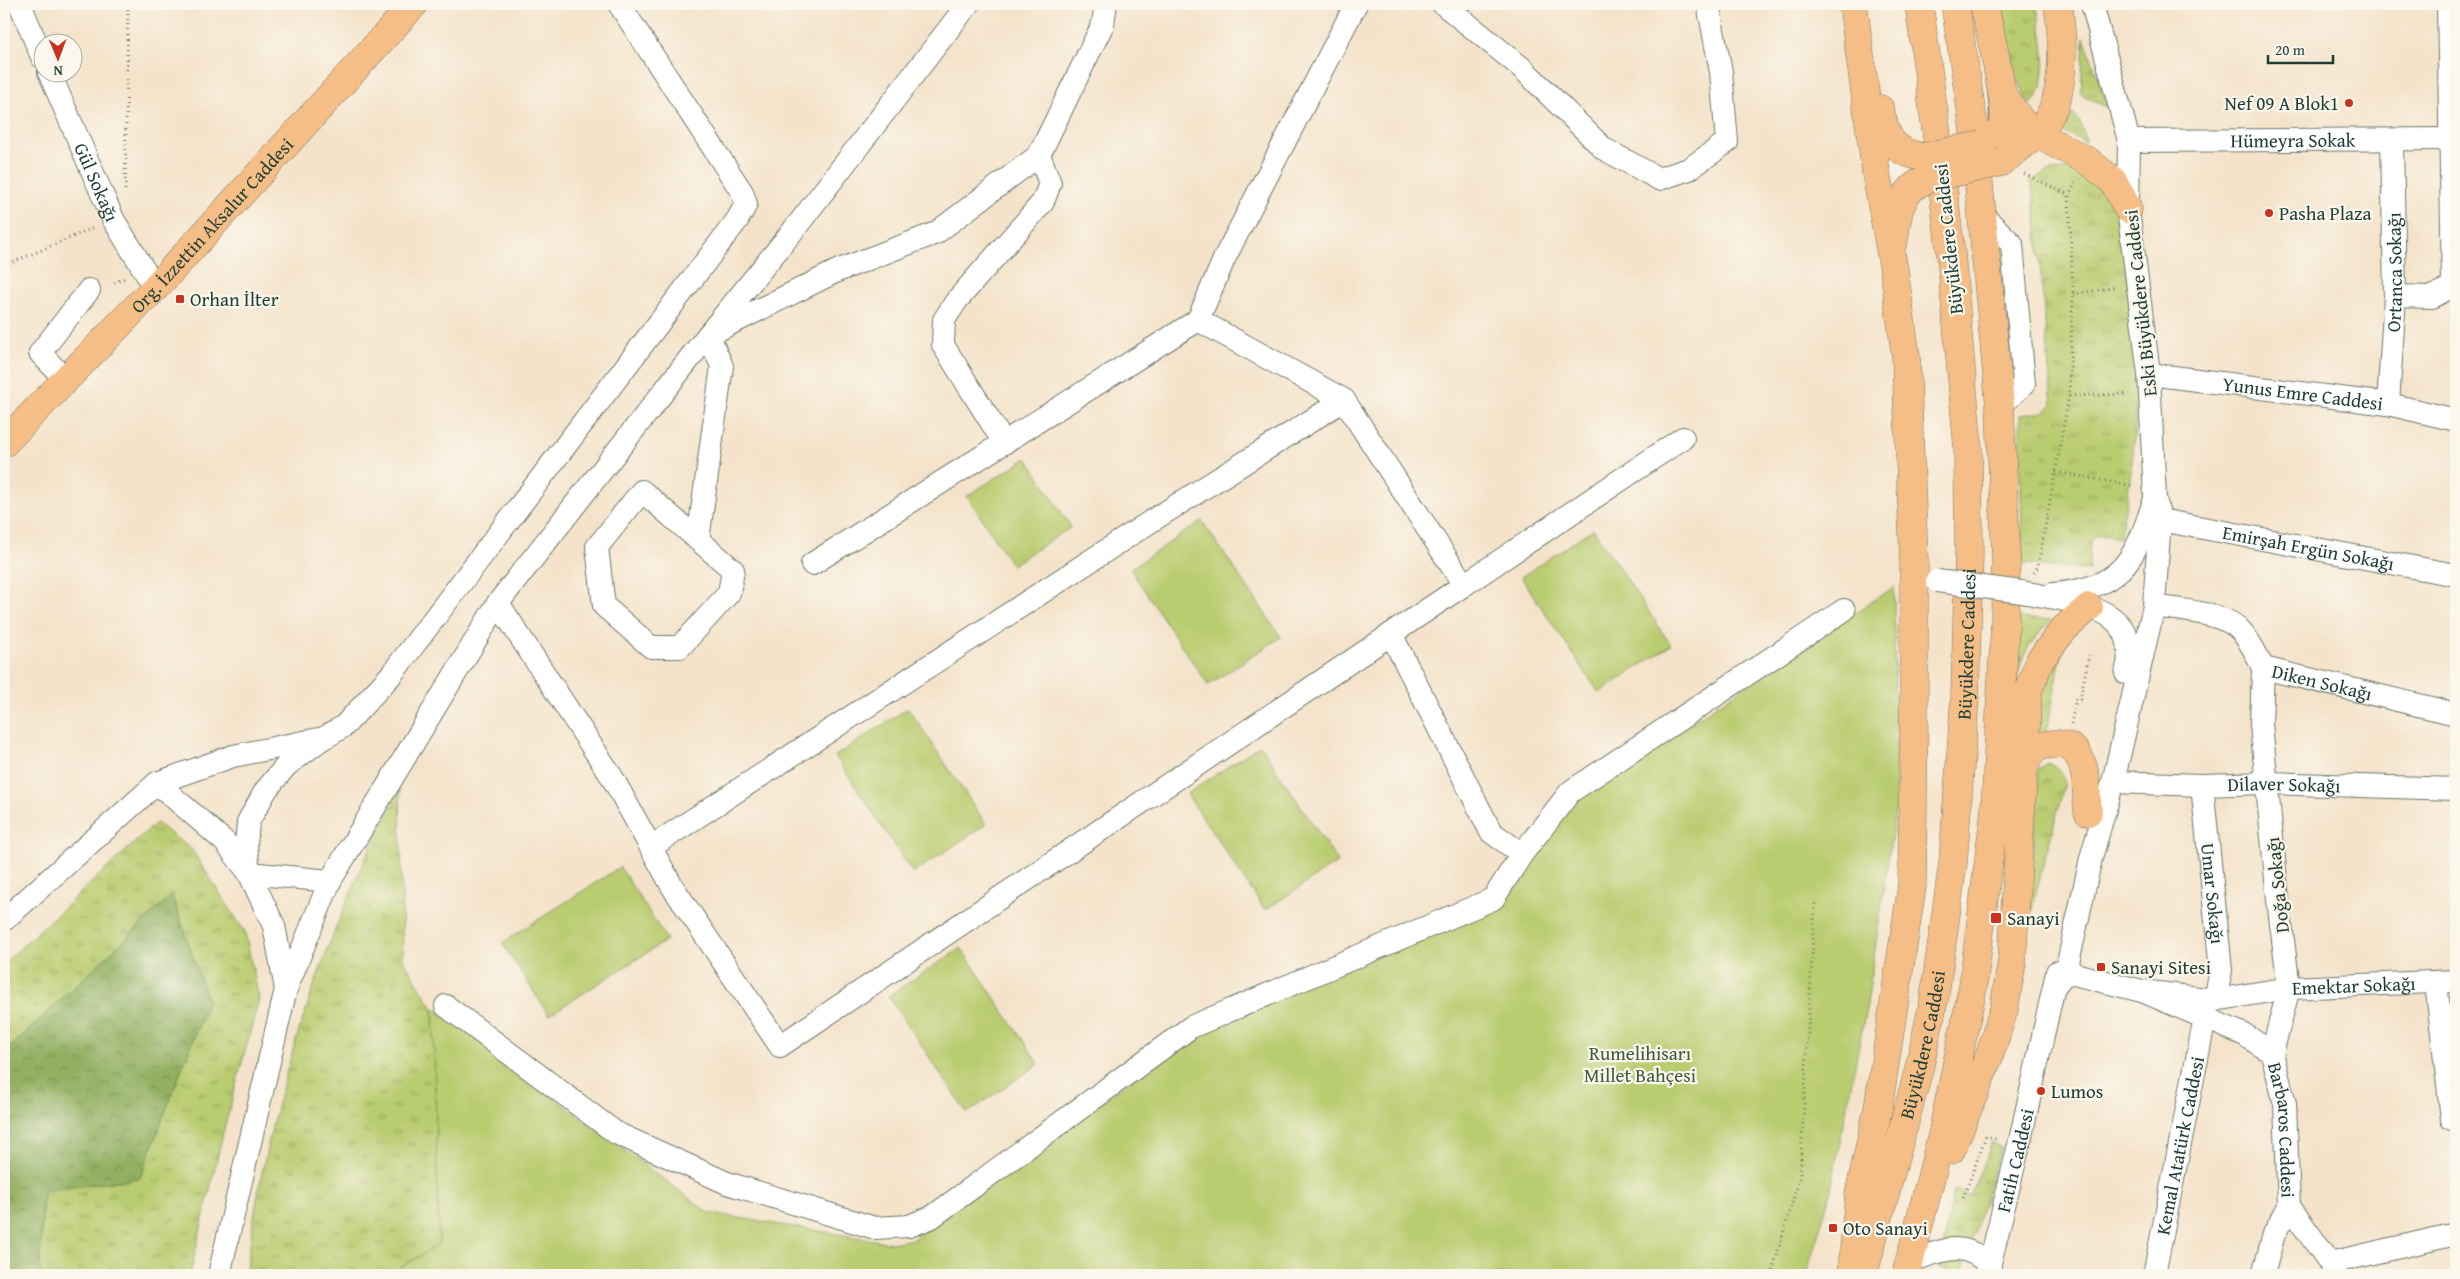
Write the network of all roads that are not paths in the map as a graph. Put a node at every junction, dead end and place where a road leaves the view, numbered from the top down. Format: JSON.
{"nodes":[{"id":1,"x":20,"y":4,"type":"edge"},
{"id":2,"x":414,"y":4,"type":"edge"},
{"id":3,"x":619,"y":4,"type":"edge"},
{"id":4,"x":968,"y":4,"type":"edge"},
{"id":5,"x":1106,"y":4,"type":"edge"},
{"id":6,"x":1356,"y":4,"type":"edge"},
{"id":7,"x":1443,"y":4,"type":"edge"},
{"id":8,"x":1708,"y":4,"type":"edge"},
{"id":9,"x":1853,"y":4,"type":"edge"},
{"id":10,"x":1918,"y":4,"type":"edge"},
{"id":11,"x":1955,"y":4,"type":"edge"},
{"id":12,"x":1984,"y":4,"type":"edge"},
{"id":13,"x":2058,"y":4,"type":"edge"},
{"id":14,"x":2092,"y":4,"type":"edge"},
{"id":15,"x":2448,"y":4,"type":"edge"},
{"id":16,"x":32,"y":33,"type":"edge"},
{"id":17,"x":1858,"y":41,"type":"junction"},
{"id":18,"x":53,"y":82,"type":"edge"},
{"id":19,"x":2004,"y":98,"type":"junction"},
{"id":20,"x":2036,"y":132,"type":"junction"},
{"id":21,"x":2454,"y":139,"type":"edge"},
{"id":22,"x":2129,"y":140,"type":"junction"},
{"id":23,"x":2392,"y":140,"type":"junction"},
{"id":24,"x":2071,"y":152,"type":"junction"},
{"id":25,"x":1039,"y":155,"type":"junction"},
{"id":26,"x":2001,"y":162,"type":"junction"},
{"id":27,"x":2128,"y":209,"type":"junction"},
{"id":28,"x":1894,"y":270,"type":"junction"},
{"id":29,"x":155,"y":288,"type":"junction"},
{"id":30,"x":88,"y":290,"type":"dead end"},
{"id":31,"x":2395,"y":296,"type":"junction"},
{"id":32,"x":1198,"y":320,"type":"junction"},
{"id":33,"x":708,"y":335,"type":"junction"},
{"id":34,"x":65,"y":379,"type":"junction"},
{"id":35,"x":2150,"y":384,"type":"junction"},
{"id":36,"x":1344,"y":400,"type":"junction"},
{"id":37,"x":2388,"y":404,"type":"junction"},
{"id":38,"x":2456,"y":420,"type":"edge"},
{"id":39,"x":1682,"y":438,"type":"dead end"},
{"id":40,"x":4,"y":443,"type":"edge"},
{"id":41,"x":1004,"y":444,"type":"junction"},
{"id":42,"x":2155,"y":498,"type":"junction"},
{"id":43,"x":2160,"y":520,"type":"junction"},
{"id":44,"x":698,"y":540,"type":"junction"},
{"id":45,"x":1914,"y":561,"type":"junction"},
{"id":46,"x":812,"y":564,"type":"dead end"},
{"id":47,"x":2456,"y":575,"type":"edge"},
{"id":48,"x":1464,"y":585,"type":"junction"},
{"id":49,"x":2022,"y":592,"type":"junction"},
{"id":50,"x":498,"y":603,"type":"junction"},
{"id":51,"x":2154,"y":606,"type":"junction"},
{"id":52,"x":2089,"y":607,"type":"junction"},
{"id":53,"x":1844,"y":610,"type":"dead end"},
{"id":54,"x":1391,"y":634,"type":"junction"},
{"id":55,"x":2263,"y":668,"type":"junction"},
{"id":56,"x":2456,"y":714,"type":"edge"},
{"id":57,"x":324,"y":738,"type":"junction"},
{"id":58,"x":2024,"y":768,"type":"junction"},
{"id":59,"x":2113,"y":782,"type":"junction"},
{"id":60,"x":158,"y":783,"type":"junction"},
{"id":61,"x":2267,"y":783,"type":"junction"},
{"id":62,"x":2202,"y":785,"type":"junction"},
{"id":63,"x":2456,"y":789,"type":"edge"},
{"id":64,"x":2088,"y":812,"type":"junction"},
{"id":65,"x":651,"y":847,"type":"junction"},
{"id":66,"x":1522,"y":854,"type":"junction"},
{"id":67,"x":249,"y":873,"type":"junction"},
{"id":68,"x":330,"y":881,"type":"junction"},
{"id":69,"x":4,"y":920,"type":"edge"},
{"id":70,"x":2060,"y":980,"type":"junction"},
{"id":71,"x":2446,"y":982,"type":"edge"},
{"id":72,"x":2289,"y":988,"type":"junction"},
{"id":73,"x":286,"y":990,"type":"junction"},
{"id":74,"x":446,"y":1006,"type":"dead end"},
{"id":75,"x":2210,"y":1009,"type":"junction"},
{"id":76,"x":2272,"y":1053,"type":"junction"},
{"id":77,"x":2452,"y":1119,"type":"dead end"},
{"id":78,"x":1929,"y":1185,"type":"junction"},
{"id":79,"x":2289,"y":1206,"type":"junction"},
{"id":80,"x":2456,"y":1234,"type":"edge"},
{"id":81,"x":1908,"y":1268,"type":"edge"},
{"id":82,"x":2333,"y":1269,"type":"edge"},
{"id":83,"x":1989,"y":1271,"type":"edge"},
{"id":84,"x":2153,"y":1274,"type":"edge"},
{"id":85,"x":219,"y":1275,"type":"edge"},
{"id":86,"x":1852,"y":1275,"type":"edge"},
{"id":87,"x":1863,"y":1275,"type":"edge"},
{"id":88,"x":2263,"y":1275,"type":"edge"}],
"edges":[{"from":1,"to":16,"type":"street"},
{"from":2,"to":29,"type":"main road","name":"Org. İzzettin Aksalur Caddesi"},
{"from":3,"to":57,"type":"street"},
{"from":4,"to":33,"type":"street"},
{"from":5,"to":25,"type":"street"},
{"from":6,"to":32,"type":"street"},
{"from":7,"to":8,"type":"street"},
{"from":9,"to":17,"type":"main road"},
{"from":10,"to":87,"type":"main road","name":"Büyükdere Caddesi"},
{"from":11,"to":78,"type":"main road","name":"Büyükdere Caddesi"},
{"from":12,"to":19,"type":"main road"},
{"from":13,"to":20,"type":"main road"},
{"from":14,"to":22,"type":"street","name":"Eski Büyükdere Caddesi"},
{"from":15,"to":21,"type":"street"},
{"from":17,"to":19,"type":"main road","bridge":true},
{"from":17,"to":28,"type":"main road"},
{"from":18,"to":29,"type":"street","name":"Gül Sokağı"},
{"from":19,"to":20,"type":"main road"},
{"from":20,"to":24,"type":"main road"},
{"from":20,"to":26,"type":"main road"},
{"from":21,"to":23,"type":"street","name":"Hümeyra Sokak"},
{"from":21,"to":31,"type":"street"},
{"from":22,"to":23,"type":"street","name":"Hümeyra Sokak"},
{"from":22,"to":27,"type":"street","name":"Eski Büyükdere Caddesi"},
{"from":23,"to":31,"type":"street","name":"Ortanca Sokağı"},
{"from":24,"to":26,"type":"main road"},
{"from":24,"to":27,"type":"main road"},
{"from":25,"to":33,"type":"street"},
{"from":25,"to":41,"type":"street"},
{"from":26,"to":28,"type":"main road","bridge":true},
{"from":27,"to":35,"type":"street","name":"Eski Büyükdere Caddesi"},
{"from":28,"to":45,"type":"main road"},
{"from":29,"to":34,"type":"main road","name":"Org. İzzettin Aksalur Caddesi"},
{"from":30,"to":34,"type":"street"},
{"from":31,"to":37,"type":"street","name":"Ortanca Sokağı"},
{"from":32,"to":36,"type":"street"},
{"from":32,"to":41,"type":"street"},
{"from":33,"to":44,"type":"street"},
{"from":33,"to":50,"type":"street"},
{"from":34,"to":40,"type":"main road","name":"Org. İzzettin Aksalur Caddesi"},
{"from":35,"to":37,"type":"street","name":"Yunus Emre Caddesi"},
{"from":35,"to":42,"type":"street","name":"Eski Büyükdere Caddesi"},
{"from":36,"to":48,"type":"street"},
{"from":36,"to":65,"type":"street"},
{"from":37,"to":38,"type":"street","name":"Yunus Emre Caddesi"},
{"from":39,"to":48,"type":"street"},
{"from":41,"to":46,"type":"street"},
{"from":42,"to":43,"type":"street","name":"Eski Büyükdere Caddesi"},
{"from":42,"to":49,"type":"street"},
{"from":42,"to":52,"type":"street"},
{"from":43,"to":47,"type":"street","name":"Emirşah Ergün Sokağı"},
{"from":43,"to":51,"type":"street","name":"Eski Büyükdere Caddesi"},
{"from":44,"to":44,"type":"street"},
{"from":45,"to":49,"type":"street","bridge":true},
{"from":45,"to":86,"type":"main road"},
{"from":48,"to":54,"type":"street"},
{"from":49,"to":52,"type":"street"},
{"from":50,"to":65,"type":"street"},
{"from":50,"to":68,"type":"street"},
{"from":51,"to":55,"type":"street","name":"Diken Sokağı"},
{"from":51,"to":59,"type":"street","name":"Eski Büyükdere Caddesi"},
{"from":52,"to":58,"type":"main road"},
{"from":52,"to":64,"type":"street"},
{"from":53,"to":66,"type":"street"},
{"from":54,"to":65,"type":"street"},
{"from":54,"to":66,"type":"street"},
{"from":55,"to":56,"type":"street","name":"Diken Sokağı"},
{"from":55,"to":61,"type":"street","name":"Doğa Sokağı"},
{"from":57,"to":60,"type":"street"},
{"from":57,"to":67,"type":"street"},
{"from":58,"to":64,"type":"main road"},
{"from":58,"to":78,"type":"main road"},
{"from":59,"to":62,"type":"street","name":"Dilaver Sokağı"},
{"from":59,"to":70,"type":"street","name":"Eski Büyükdere Caddesi"},
{"from":60,"to":67,"type":"street"},
{"from":60,"to":69,"type":"street"},
{"from":61,"to":62,"type":"street","name":"Dilaver Sokağı"},
{"from":61,"to":63,"type":"street","name":"Dilaver Sokağı"},
{"from":61,"to":72,"type":"street","name":"Doğa Sokağı"},
{"from":62,"to":75,"type":"street","name":"Umar Sokağı"},
{"from":64,"to":70,"type":"street"},
{"from":66,"to":74,"type":"street"},
{"from":67,"to":68,"type":"street"},
{"from":67,"to":73,"type":"street"},
{"from":68,"to":73,"type":"street"},
{"from":70,"to":75,"type":"street","name":"Barbaros Caddesi"},
{"from":70,"to":83,"type":"street","name":"Fatih Caddesi"},
{"from":71,"to":72,"type":"street","name":"Emektar Sokağı"},
{"from":71,"to":77,"type":"street"},
{"from":72,"to":75,"type":"street"},
{"from":72,"to":76,"type":"street","name":"Emektar Sokağı"},
{"from":73,"to":85,"type":"street"},
{"from":75,"to":76,"type":"street","name":"Barbaros Caddesi"},
{"from":75,"to":84,"type":"street","name":"Kemal Atatürk Caddesi"},
{"from":76,"to":79,"type":"street","name":"Barbaros Caddesi"},
{"from":78,"to":81,"type":"main road","name":"Büyükdere Caddesi"},
{"from":79,"to":82,"type":"street"},
{"from":79,"to":88,"type":"street","name":"Barbaros Caddesi"},
{"from":80,"to":82,"type":"street"},
{"from":81,"to":83,"type":"street"}]}
